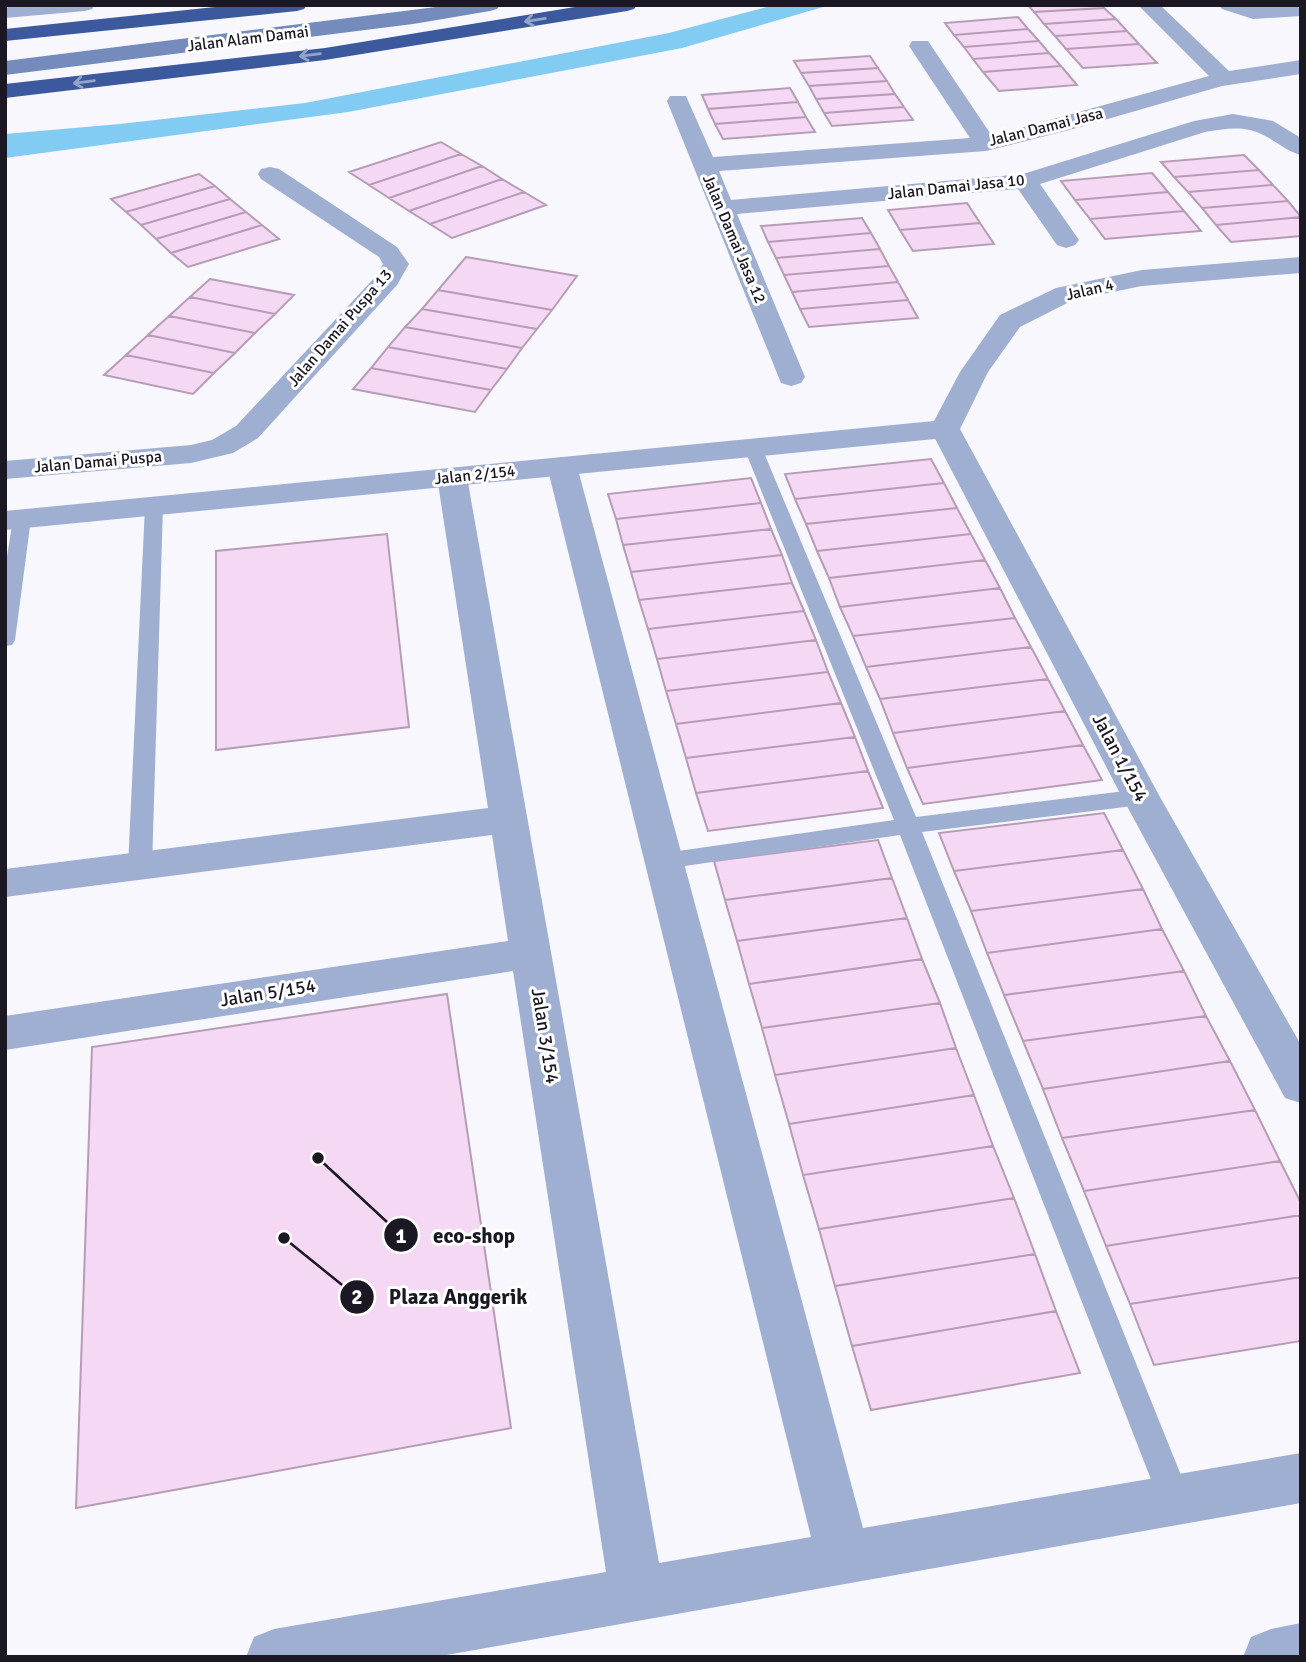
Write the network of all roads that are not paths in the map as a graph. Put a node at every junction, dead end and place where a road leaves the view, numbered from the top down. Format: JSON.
{"nodes":[{"id":1,"x":396,"y":5,"type":"edge"},
{"id":2,"x":491,"y":5,"type":"edge"},
{"id":3,"x":626,"y":5,"type":"edge"},
{"id":4,"x":1148,"y":5,"type":"edge"},
{"id":5,"x":1229,"y":5,"type":"edge"},
{"id":6,"x":75,"y":6,"type":"edge"},
{"id":7,"x":1301,"y":10,"type":"edge"},
{"id":8,"x":304,"y":11,"type":"edge"},
{"id":9,"x":5,"y":12,"type":"edge"},
{"id":10,"x":5,"y":35,"type":"edge"},
{"id":11,"x":920,"y":46,"type":"dead end"},
{"id":12,"x":5,"y":51,"type":"edge"},
{"id":13,"x":5,"y":68,"type":"edge"},
{"id":14,"x":1296,"y":71,"type":"edge"},
{"id":15,"x":1223,"y":76,"type":"junction"},
{"id":16,"x":5,"y":91,"type":"edge"},
{"id":17,"x":678,"y":102,"type":"dead end"},
{"id":18,"x":986,"y":144,"type":"junction"},
{"id":19,"x":1301,"y":148,"type":"edge"},
{"id":20,"x":703,"y":165,"type":"junction"},
{"id":21,"x":270,"y":174,"type":"dead end"},
{"id":22,"x":1025,"y":181,"type":"junction"},
{"id":23,"x":721,"y":208,"type":"junction"},
{"id":24,"x":1066,"y":240,"type":"dead end"},
{"id":25,"x":1301,"y":265,"type":"edge"},
{"id":26,"x":791,"y":377,"type":"dead end"},
{"id":27,"x":945,"y":429,"type":"junction"},
{"id":28,"x":753,"y":448,"type":"junction"},
{"id":29,"x":191,"y":454,"type":"joint"},
{"id":30,"x":562,"y":466,"type":"junction"},
{"id":31,"x":5,"y":470,"type":"edge"},
{"id":32,"x":452,"y":477,"type":"junction"},
{"id":33,"x":154,"y":506,"type":"junction"},
{"id":34,"x":14,"y":520,"type":"edge"},
{"id":35,"x":5,"y":640,"type":"edge"},
{"id":36,"x":1141,"y":797,"type":"junction"},
{"id":37,"x":509,"y":819,"type":"junction"},
{"id":38,"x":908,"y":826,"type":"junction"},
{"id":39,"x":664,"y":861,"type":"junction"},
{"id":40,"x":140,"y":867,"type":"junction"},
{"id":41,"x":5,"y":883,"type":"edge"},
{"id":42,"x":531,"y":953,"type":"junction"},
{"id":43,"x":5,"y":1033,"type":"edge"},
{"id":44,"x":1301,"y":1085,"type":"edge"},
{"id":45,"x":1301,"y":1478,"type":"edge"},
{"id":46,"x":1175,"y":1500,"type":"junction"},
{"id":47,"x":844,"y":1558,"type":"junction"},
{"id":48,"x":637,"y":1594,"type":"junction"},
{"id":49,"x":1301,"y":1651,"type":"edge"},
{"id":50,"x":274,"y":1657,"type":"edge"},
{"id":51,"x":1271,"y":1657,"type":"edge"}],
"edges":[{"from":1,"to":8,"type":"main road","name":"Jalan Alam Damai"},
{"from":2,"to":13,"type":"main road","name":"Jalan Alam Damai"},
{"from":3,"to":16,"type":"highway","one_way":true},
{"from":4,"to":15,"type":"street"},
{"from":5,"to":7,"type":"street"},
{"from":6,"to":9,"type":"street"},
{"from":8,"to":10,"type":"highway"},
{"from":8,"to":12,"type":"main road","name":"Jalan Alam Damai"},
{"from":11,"to":18,"type":"street"},
{"from":14,"to":15,"type":"street","name":"Jalan Damai Jasa"},
{"from":15,"to":18,"type":"street","name":"Jalan Damai Jasa"},
{"from":17,"to":20,"type":"street","name":"Jalan Damai Jasa 12"},
{"from":18,"to":20,"type":"street","name":"Jalan Damai Jasa"},
{"from":19,"to":22,"type":"street","name":"Jalan Damai Jasa 10"},
{"from":20,"to":23,"type":"street","name":"Jalan Damai Jasa 12"},
{"from":21,"to":29,"type":"street","name":"Jalan Damai Puspa 13"},
{"from":22,"to":23,"type":"street","name":"Jalan Damai Jasa 10"},
{"from":22,"to":24,"type":"street"},
{"from":23,"to":26,"type":"street","name":"Jalan Damai Jasa 12"},
{"from":25,"to":27,"type":"street","name":"Jalan 4"},
{"from":27,"to":28,"type":"street","name":"Jalan 2/154"},
{"from":27,"to":36,"type":"street","name":"Jalan 1/154"},
{"from":28,"to":30,"type":"street","name":"Jalan 2/154"},
{"from":28,"to":38,"type":"lane"},
{"from":29,"to":31,"type":"street","name":"Jalan Damai Puspa"},
{"from":30,"to":32,"type":"street","name":"Jalan 2/154"},
{"from":30,"to":39,"type":"street"},
{"from":32,"to":33,"type":"street","name":"Jalan 2/154"},
{"from":32,"to":37,"type":"street","name":"Jalan 3/154"},
{"from":33,"to":34,"type":"street","name":"Jalan 2/154"},
{"from":33,"to":40,"type":"lane"},
{"from":34,"to":35,"type":"lane"},
{"from":36,"to":38,"type":"lane"},
{"from":36,"to":44,"type":"street","name":"Jalan 1/154"},
{"from":37,"to":40,"type":"street"},
{"from":37,"to":42,"type":"street","name":"Jalan 3/154"},
{"from":38,"to":39,"type":"lane"},
{"from":38,"to":46,"type":"lane"},
{"from":39,"to":47,"type":"street"},
{"from":40,"to":41,"type":"street"},
{"from":42,"to":43,"type":"street","name":"Jalan 5/154"},
{"from":42,"to":48,"type":"street","name":"Jalan 3/154"},
{"from":45,"to":46,"type":"street"},
{"from":46,"to":47,"type":"street"},
{"from":47,"to":48,"type":"street"},
{"from":48,"to":50,"type":"street"},
{"from":49,"to":51,"type":"street"}]}
